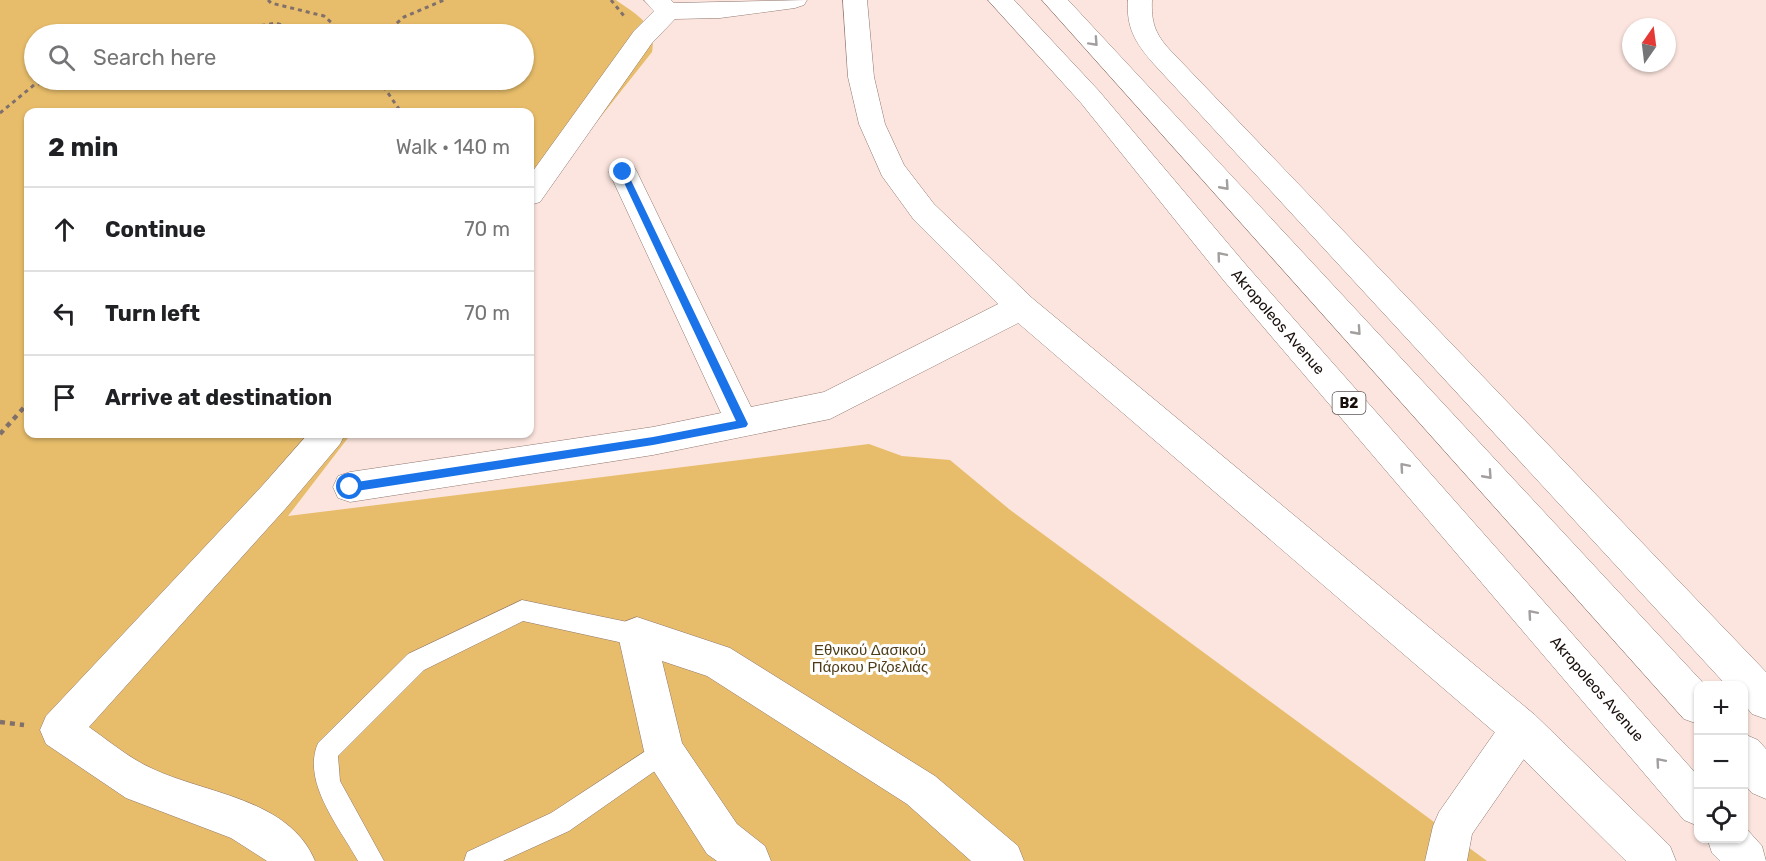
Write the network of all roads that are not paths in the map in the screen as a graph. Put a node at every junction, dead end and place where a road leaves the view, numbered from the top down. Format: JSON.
{"nodes":[{"id":1,"x":795,"y":0,"type":"edge"},
{"id":2,"x":855,"y":0,"type":"edge"},
{"id":3,"x":1000,"y":0,"type":"edge"},
{"id":4,"x":1054,"y":0,"type":"edge"},
{"id":5,"x":1140,"y":0,"type":"edge"},
{"id":6,"x":662,"y":5,"type":"edge"},
{"id":7,"x":623,"y":172,"type":"dead end"},
{"id":8,"x":534,"y":189,"type":"edge"},
{"id":9,"x":1021,"y":307,"type":"junction"},
{"id":10,"x":743,"y":424,"type":"junction"},
{"id":11,"x":325,"y":438,"type":"edge"},
{"id":12,"x":350,"y":487,"type":"dead end"},
{"id":13,"x":637,"y":635,"type":"junction"},
{"id":14,"x":1766,"y":700,"type":"edge"},
{"id":15,"x":1694,"y":701,"type":"edge"},
{"id":16,"x":1521,"y":729,"type":"junction"},
{"id":17,"x":664,"y":751,"type":"junction"},
{"id":18,"x":1748,"y":759,"type":"edge"},
{"id":19,"x":1766,"y":779,"type":"edge"},
{"id":20,"x":1694,"y":801,"type":"edge"},
{"id":21,"x":1731,"y":843,"type":"edge"},
{"id":22,"x":1002,"y":860,"type":"edge"},
{"id":23,"x":294,"y":861,"type":"edge"},
{"id":24,"x":372,"y":861,"type":"edge"},
{"id":25,"x":476,"y":861,"type":"edge"},
{"id":26,"x":750,"y":861,"type":"edge"},
{"id":27,"x":1446,"y":861,"type":"edge"},
{"id":28,"x":1655,"y":861,"type":"edge"},
{"id":29,"x":1747,"y":861,"type":"edge"}],
"edges":[{"from":1,"to":6,"type":"main road"},
{"from":2,"to":9,"type":"main road"},
{"from":20,"to":3,"type":"main road","name":"Akropoleos Avenue","number":"B2","one_way":true},
{"from":4,"to":15,"type":"main road","one_way":true},
{"from":5,"to":14,"type":"main road"},
{"from":6,"to":8,"type":"main road"},
{"from":7,"to":10,"type":"main road"},
{"from":9,"to":10,"type":"main road"},
{"from":9,"to":16,"type":"main road"},
{"from":10,"to":12,"type":"main road"},
{"from":11,"to":23,"type":"main road"},
{"from":13,"to":17,"type":"main road"},
{"from":13,"to":22,"type":"main road"},
{"from":13,"to":24,"type":"lane"},
{"from":16,"to":27,"type":"main road"},
{"from":16,"to":28,"type":"main road"},
{"from":17,"to":25,"type":"lane"},
{"from":17,"to":26,"type":"main road"},
{"from":18,"to":19,"type":"main road"},
{"from":21,"to":29,"type":"main road"}]}
